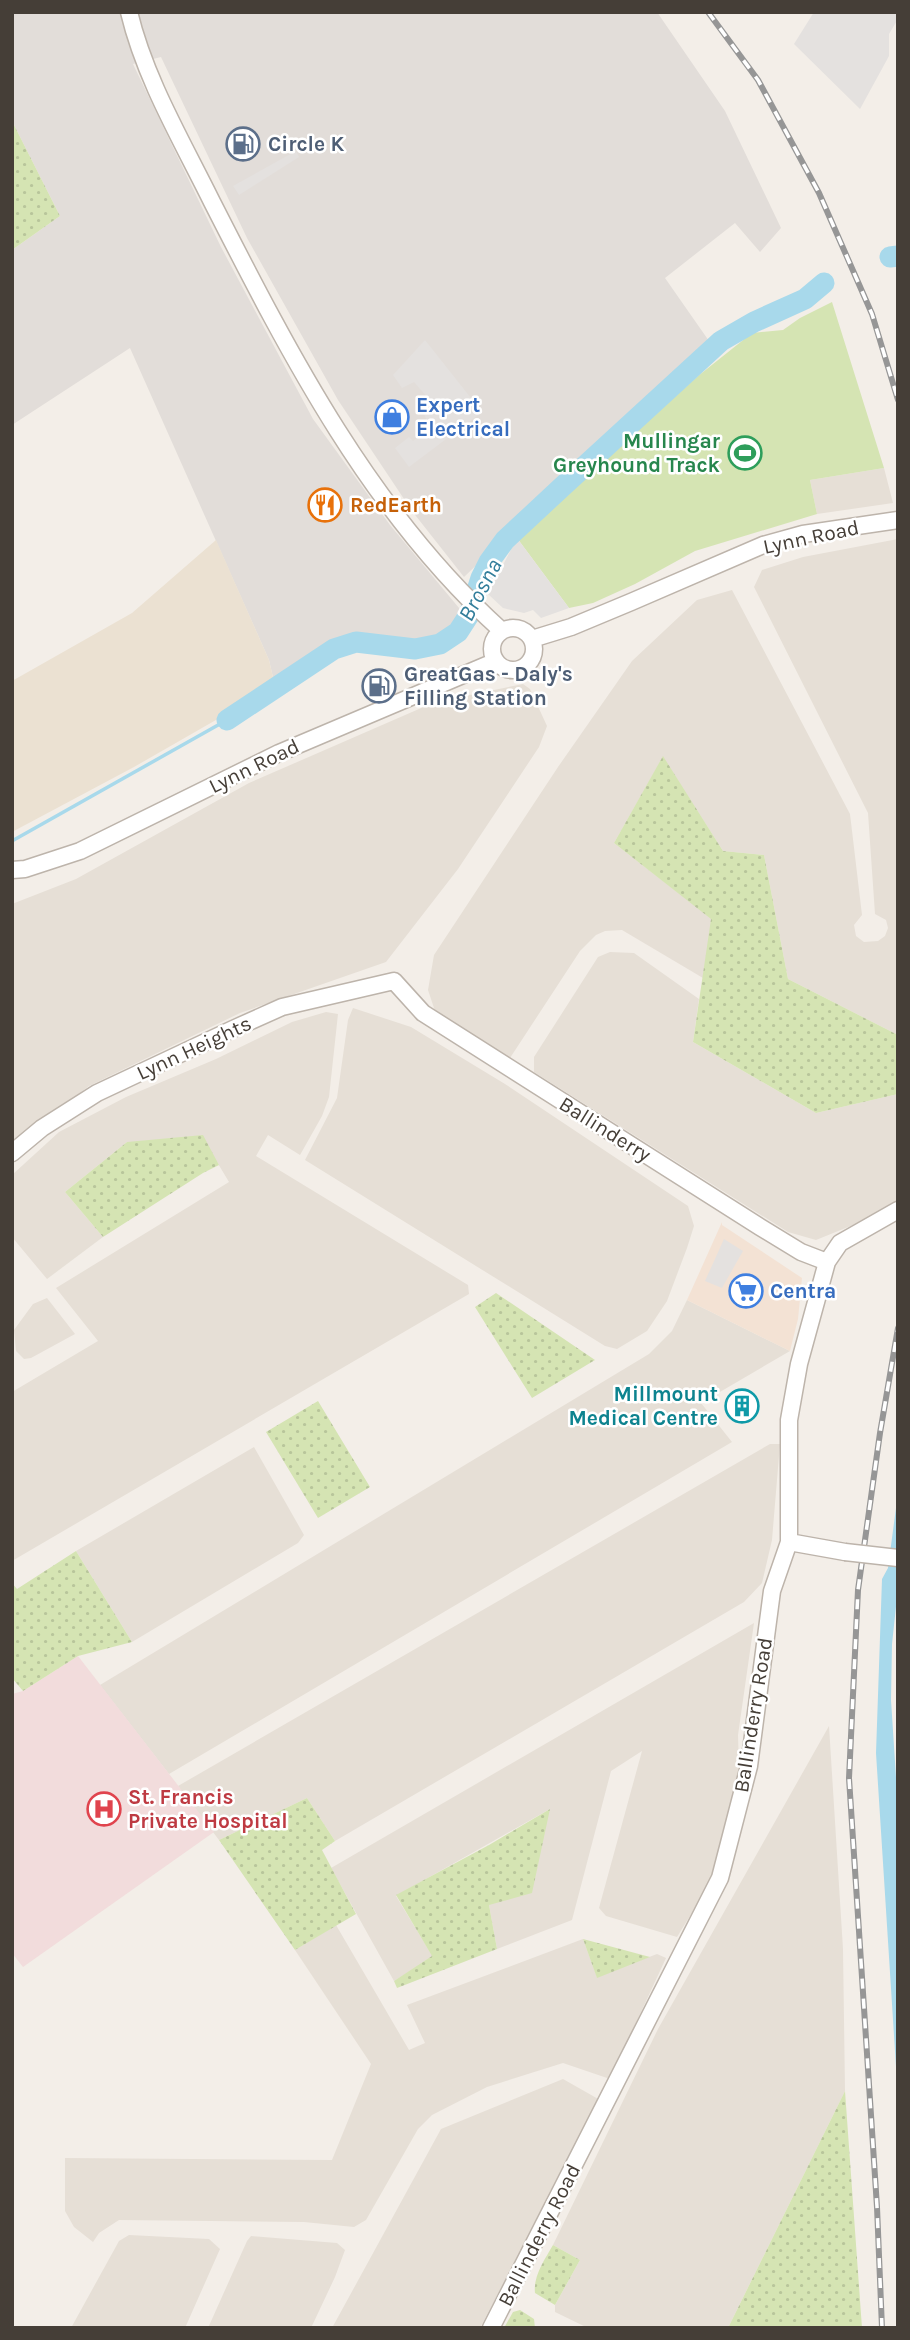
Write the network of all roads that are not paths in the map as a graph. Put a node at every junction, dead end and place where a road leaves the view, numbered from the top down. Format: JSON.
{"nodes":[{"id":1,"x":129,"y":12,"type":"edge"},
{"id":2,"x":898,"y":520,"type":"edge"},
{"id":3,"x":502,"y":631,"type":"junction"},
{"id":4,"x":532,"y":639,"type":"junction"},
{"id":5,"x":496,"y":661,"type":"junction"},
{"id":6,"x":12,"y":870,"type":"edge"},
{"id":7,"x":394,"y":981,"type":"joint"},
{"id":8,"x":12,"y":1153,"type":"edge"},
{"id":9,"x":898,"y":1210,"type":"edge"},
{"id":10,"x":827,"y":1262,"type":"junction"},
{"id":11,"x":789,"y":1542,"type":"junction"},
{"id":12,"x":898,"y":1558,"type":"edge"},
{"id":13,"x":491,"y":2328,"type":"edge"}],
"edges":[{"from":1,"to":3,"type":"street"},
{"from":2,"to":4,"type":"street","name":"Lynn Road"},
{"from":3,"to":4,"type":"street"},
{"from":3,"to":5,"type":"street"},
{"from":4,"to":5,"type":"street"},
{"from":5,"to":6,"type":"street","name":"Lynn Road"},
{"from":7,"to":8,"type":"street","name":"Lynn Heights"},
{"from":7,"to":10,"type":"street","name":"Ballinderry"},
{"from":9,"to":10,"type":"street"},
{"from":10,"to":11,"type":"street","name":"Ballinderry Road"},
{"from":11,"to":12,"type":"street","bridge":true},
{"from":11,"to":13,"type":"street","name":"Ballinderry Road"}]}
